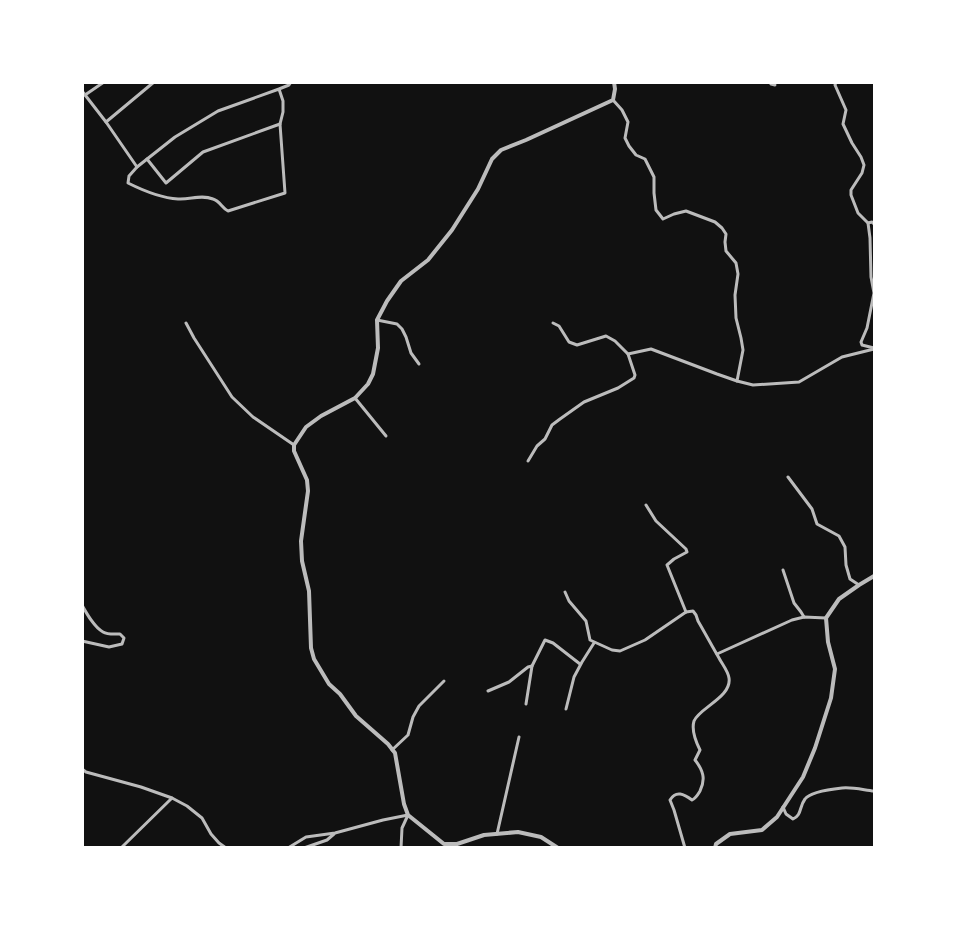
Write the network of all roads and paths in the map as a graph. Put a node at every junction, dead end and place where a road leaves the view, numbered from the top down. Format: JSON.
{"nodes":[{"id":1,"x":104,"y":82,"type":"edge"},
{"id":2,"x":154,"y":82,"type":"edge"},
{"id":3,"x":291,"y":82,"type":"edge"},
{"id":4,"x":614,"y":82,"type":"edge"},
{"id":5,"x":770,"y":82,"type":"edge"},
{"id":6,"x":836,"y":82,"type":"edge"},
{"id":7,"x":775,"y":85,"type":"dead end"},
{"id":8,"x":280,"y":89,"type":"junction"},
{"id":9,"x":84,"y":93,"type":"edge"},
{"id":10,"x":613,"y":100,"type":"junction"},
{"id":11,"x":106,"y":122,"type":"junction"},
{"id":12,"x":280,"y":124,"type":"junction"},
{"id":13,"x":147,"y":159,"type":"junction"},
{"id":14,"x":137,"y":167,"type":"junction"},
{"id":15,"x":868,"y":223,"type":"junction"},
{"id":16,"x":874,"y":224,"type":"edge"},
{"id":17,"x":377,"y":320,"type":"junction"},
{"id":18,"x":186,"y":323,"type":"dead end"},
{"id":19,"x":553,"y":323,"type":"dead end"},
{"id":20,"x":874,"y":348,"type":"edge"},
{"id":21,"x":628,"y":354,"type":"junction"},
{"id":22,"x":419,"y":364,"type":"dead end"},
{"id":23,"x":737,"y":381,"type":"junction"},
{"id":24,"x":355,"y":398,"type":"junction"},
{"id":25,"x":386,"y":436,"type":"dead end"},
{"id":26,"x":294,"y":445,"type":"junction"},
{"id":27,"x":528,"y":461,"type":"dead end"},
{"id":28,"x":788,"y":476,"type":"dead end"},
{"id":29,"x":646,"y":505,"type":"dead end"},
{"id":30,"x":784,"y":570,"type":"dead end"},
{"id":31,"x":874,"y":576,"type":"edge"},
{"id":32,"x":859,"y":585,"type":"junction"},
{"id":33,"x":565,"y":592,"type":"dead end"},
{"id":34,"x":82,"y":604,"type":"edge"},
{"id":35,"x":686,"y":612,"type":"junction"},
{"id":36,"x":804,"y":617,"type":"junction"},
{"id":37,"x":826,"y":618,"type":"junction"},
{"id":38,"x":82,"y":640,"type":"edge"},
{"id":39,"x":594,"y":642,"type":"junction"},
{"id":40,"x":716,"y":654,"type":"junction"},
{"id":41,"x":580,"y":664,"type":"junction"},
{"id":42,"x":532,"y":666,"type":"junction"},
{"id":43,"x":444,"y":681,"type":"dead end"},
{"id":44,"x":488,"y":691,"type":"dead end"},
{"id":45,"x":526,"y":704,"type":"dead end"},
{"id":46,"x":566,"y":709,"type":"dead end"},
{"id":47,"x":519,"y":737,"type":"dead end"},
{"id":48,"x":392,"y":750,"type":"junction"},
{"id":49,"x":83,"y":769,"type":"edge"},
{"id":50,"x":874,"y":792,"type":"edge"},
{"id":51,"x":172,"y":798,"type":"junction"},
{"id":52,"x":783,"y":807,"type":"junction"},
{"id":53,"x":408,"y":815,"type":"junction"},
{"id":54,"x":335,"y":833,"type":"junction"},
{"id":55,"x":497,"y":834,"type":"junction"},
{"id":56,"x":122,"y":847,"type":"edge"},
{"id":57,"x":226,"y":848,"type":"edge"},
{"id":58,"x":288,"y":848,"type":"edge"},
{"id":59,"x":304,"y":848,"type":"edge"},
{"id":60,"x":400,"y":848,"type":"edge"},
{"id":61,"x":558,"y":848,"type":"edge"},
{"id":62,"x":685,"y":848,"type":"edge"},
{"id":63,"x":715,"y":848,"type":"edge"}],
"edges":[{"from":1,"to":9,"type":"street"},
{"from":2,"to":11,"type":"street"},
{"from":3,"to":8,"type":"street"},
{"from":4,"to":10,"type":"street"},
{"from":5,"to":7,"type":"street"},
{"from":6,"to":15,"type":"street"},
{"from":8,"to":12,"type":"street"},
{"from":8,"to":13,"type":"street"},
{"from":9,"to":11,"type":"street"},
{"from":10,"to":17,"type":"street"},
{"from":10,"to":23,"type":"street"},
{"from":11,"to":14,"type":"street"},
{"from":12,"to":13,"type":"street"},
{"from":12,"to":14,"type":"street"},
{"from":13,"to":14,"type":"street"},
{"from":15,"to":16,"type":"street"},
{"from":15,"to":20,"type":"street"},
{"from":17,"to":22,"type":"street"},
{"from":17,"to":24,"type":"street"},
{"from":18,"to":26,"type":"street"},
{"from":19,"to":21,"type":"street"},
{"from":20,"to":23,"type":"street"},
{"from":21,"to":23,"type":"street"},
{"from":21,"to":27,"type":"street"},
{"from":24,"to":25,"type":"street"},
{"from":24,"to":26,"type":"street"},
{"from":26,"to":48,"type":"street"},
{"from":28,"to":32,"type":"street"},
{"from":29,"to":35,"type":"street"},
{"from":30,"to":36,"type":"street"},
{"from":31,"to":32,"type":"street"},
{"from":32,"to":37,"type":"street"},
{"from":33,"to":39,"type":"street"},
{"from":34,"to":38,"type":"street"},
{"from":35,"to":39,"type":"street"},
{"from":35,"to":40,"type":"street"},
{"from":36,"to":37,"type":"street"},
{"from":36,"to":40,"type":"street"},
{"from":37,"to":52,"type":"street"},
{"from":39,"to":41,"type":"street"},
{"from":40,"to":62,"type":"street"},
{"from":41,"to":42,"type":"street"},
{"from":41,"to":46,"type":"street"},
{"from":42,"to":44,"type":"street"},
{"from":42,"to":45,"type":"street"},
{"from":43,"to":48,"type":"street"},
{"from":47,"to":55,"type":"street"},
{"from":48,"to":53,"type":"street"},
{"from":49,"to":51,"type":"street"},
{"from":50,"to":52,"type":"street"},
{"from":51,"to":56,"type":"street"},
{"from":51,"to":57,"type":"street"},
{"from":52,"to":63,"type":"street"},
{"from":53,"to":54,"type":"street"},
{"from":53,"to":55,"type":"street"},
{"from":53,"to":60,"type":"street"},
{"from":54,"to":58,"type":"street"},
{"from":54,"to":59,"type":"street"},
{"from":55,"to":61,"type":"street"}]}
